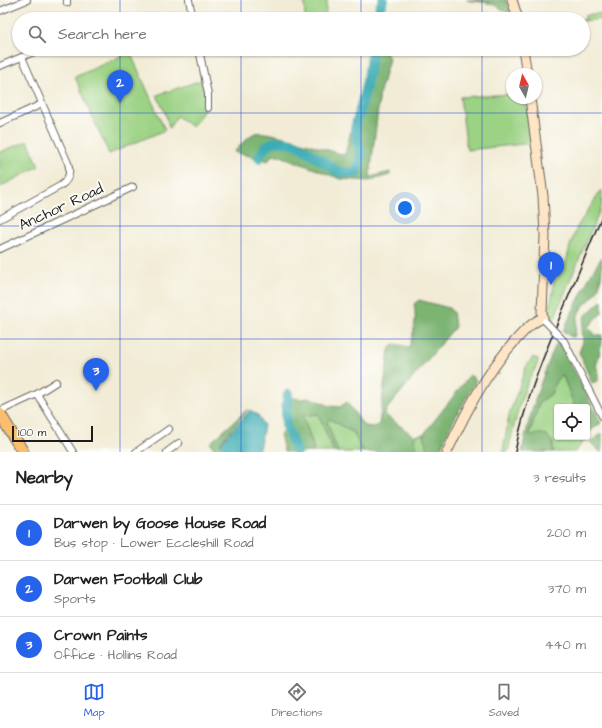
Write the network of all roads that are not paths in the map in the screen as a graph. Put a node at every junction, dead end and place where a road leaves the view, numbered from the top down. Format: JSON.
{"nodes":[{"id":1,"x":27,"y":0,"type":"edge"},
{"id":2,"x":188,"y":0,"type":"edge"},
{"id":3,"x":512,"y":0,"type":"edge"},
{"id":4,"x":0,"y":11,"type":"edge"},
{"id":5,"x":191,"y":12,"type":"edge"},
{"id":6,"x":516,"y":12,"type":"edge"},
{"id":7,"x":200,"y":56,"type":"edge"},
{"id":8,"x":524,"y":56,"type":"edge"},
{"id":9,"x":22,"y":57,"type":"joint"},
{"id":10,"x":0,"y":66,"type":"edge"},
{"id":11,"x":526,"y":68,"type":"edge"},
{"id":12,"x":42,"y":104,"type":"junction"},
{"id":13,"x":531,"y":104,"type":"edge"},
{"id":14,"x":208,"y":108,"type":"dead end"},
{"id":15,"x":0,"y":122,"type":"edge"},
{"id":16,"x":133,"y":187,"type":"dead end"},
{"id":17,"x":0,"y":219,"type":"edge"},
{"id":18,"x":0,"y":249,"type":"edge"},
{"id":19,"x":544,"y":319,"type":"junction"},
{"id":20,"x":56,"y":382,"type":"dead end"},
{"id":21,"x":37,"y":394,"type":"junction"},
{"id":22,"x":0,"y":412,"type":"edge"},
{"id":23,"x":602,"y":416,"type":"edge"},
{"id":24,"x":169,"y":430,"type":"dead end"},
{"id":25,"x":179,"y":443,"type":"dead end"},
{"id":26,"x":23,"y":452,"type":"edge"},
{"id":27,"x":73,"y":452,"type":"edge"},
{"id":28,"x":136,"y":452,"type":"edge"},
{"id":29,"x":167,"y":452,"type":"edge"},
{"id":30,"x":448,"y":452,"type":"edge"}],
"edges":[{"from":1,"to":4,"type":"street"},
{"from":2,"to":5,"type":"street"},
{"from":3,"to":6,"type":"street"},
{"from":7,"to":14,"type":"street"},
{"from":8,"to":11,"type":"street"},
{"from":9,"to":10,"type":"street"},
{"from":9,"to":12,"type":"street"},
{"from":12,"to":15,"type":"street"},
{"from":12,"to":17,"type":"street"},
{"from":13,"to":19,"type":"street"},
{"from":16,"to":18,"type":"street","name":"Anchor Road"},
{"from":19,"to":23,"type":"street","bridge":true},
{"from":19,"to":30,"type":"street"},
{"from":20,"to":21,"type":"street"},
{"from":21,"to":22,"type":"street"},
{"from":21,"to":27,"type":"street"},
{"from":22,"to":26,"type":"highway"},
{"from":24,"to":28,"type":"street"},
{"from":25,"to":29,"type":"street"}]}
